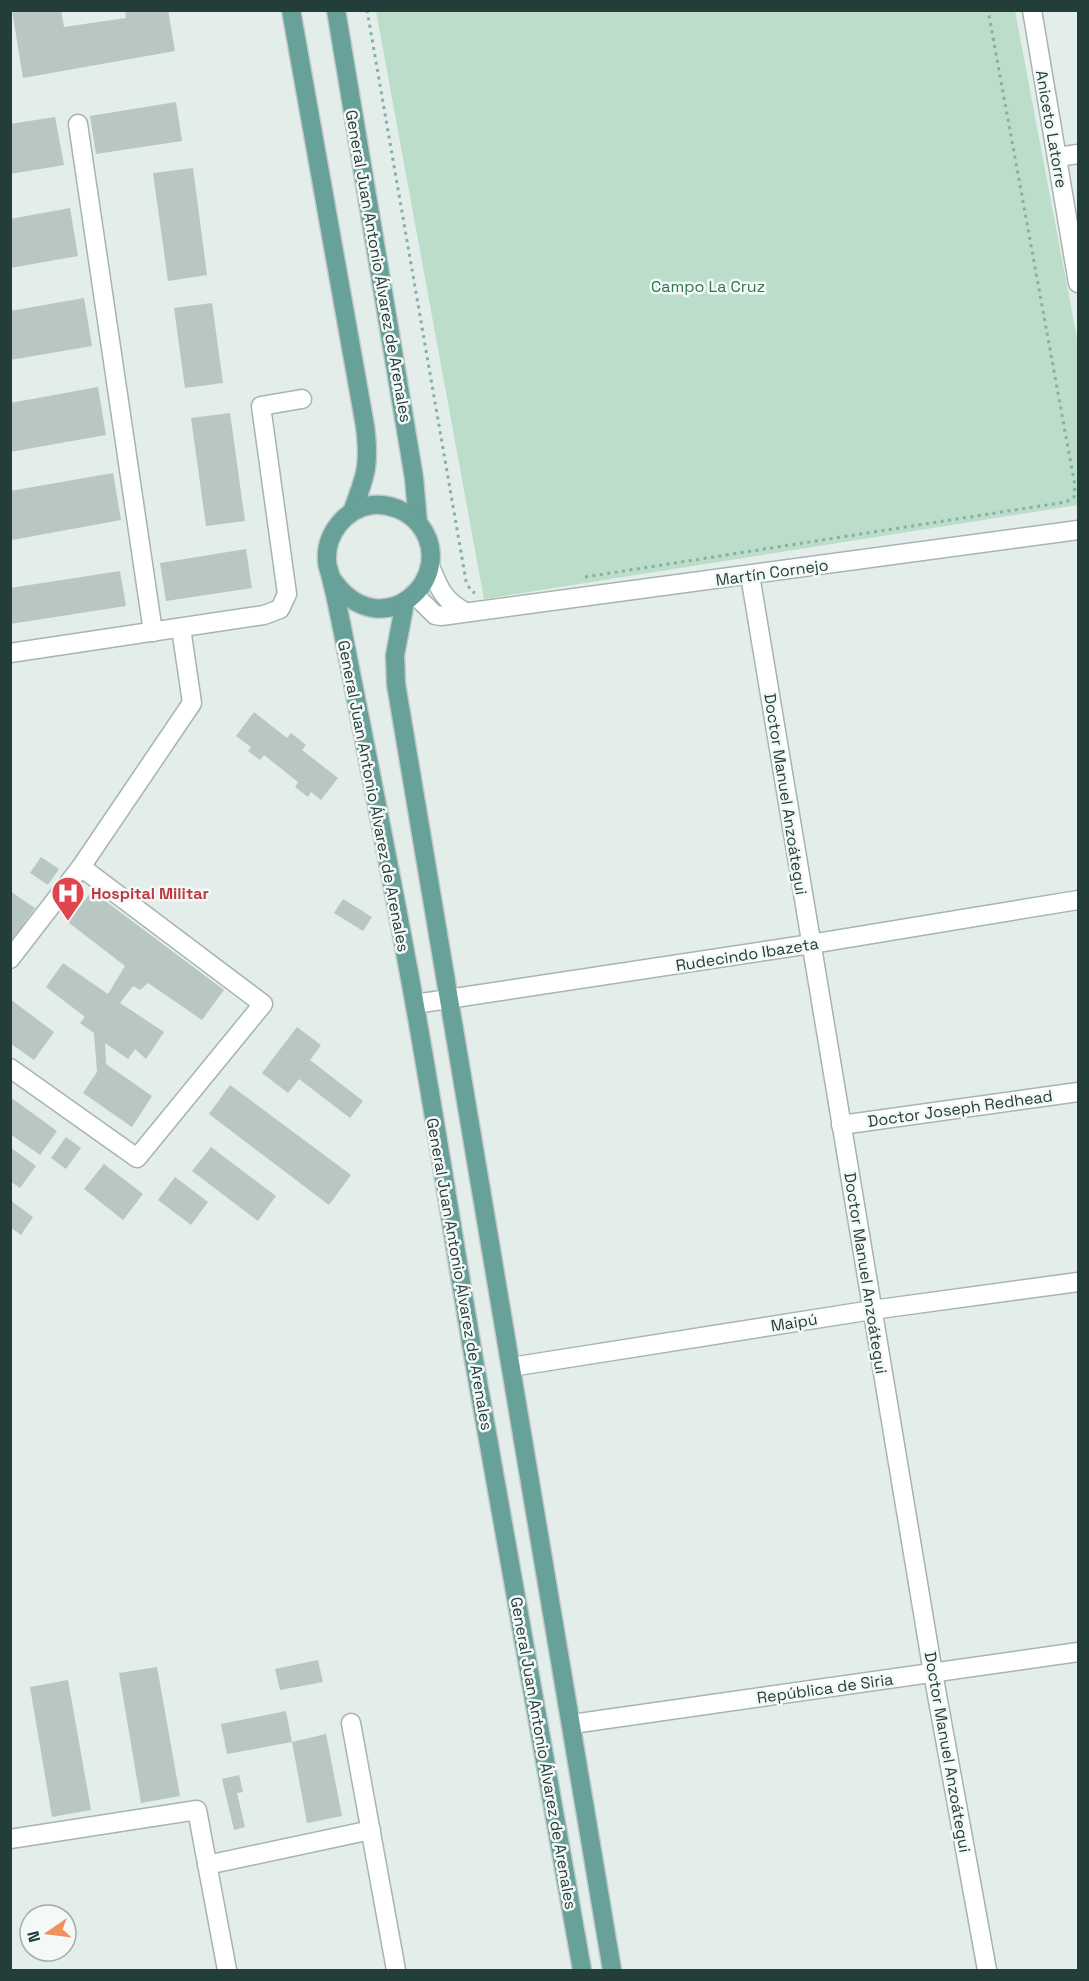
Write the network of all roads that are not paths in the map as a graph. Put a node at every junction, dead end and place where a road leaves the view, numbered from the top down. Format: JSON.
{"nodes":[{"id":1,"x":291,"y":10,"type":"edge"},
{"id":2,"x":336,"y":10,"type":"edge"},
{"id":3,"x":1032,"y":10,"type":"edge"},
{"id":4,"x":78,"y":124,"type":"dead end"},
{"id":5,"x":1078,"y":154,"type":"edge"},
{"id":6,"x":1057,"y":158,"type":"junction"},
{"id":7,"x":1078,"y":283,"type":"edge"},
{"id":8,"x":302,"y":399,"type":"dead end"},
{"id":9,"x":352,"y":512,"type":"junction"},
{"id":10,"x":417,"y":523,"type":"junction"},
{"id":11,"x":1078,"y":530,"type":"edge"},
{"id":12,"x":430,"y":566,"type":"junction"},
{"id":13,"x":750,"y":576,"type":"junction"},
{"id":14,"x":332,"y":579,"type":"junction"},
{"id":15,"x":410,"y":598,"type":"junction"},
{"id":16,"x":465,"y":612,"type":"junction"},
{"id":17,"x":182,"y":628,"type":"junction"},
{"id":18,"x":153,"y":632,"type":"junction"},
{"id":19,"x":10,"y":653,"type":"edge"},
{"id":20,"x":81,"y":867,"type":"junction"},
{"id":21,"x":1078,"y":900,"type":"edge"},
{"id":22,"x":811,"y":944,"type":"junction"},
{"id":23,"x":10,"y":959,"type":"edge"},
{"id":24,"x":449,"y":999,"type":"junction"},
{"id":25,"x":415,"y":1004,"type":"junction"},
{"id":26,"x":10,"y":1068,"type":"edge"},
{"id":27,"x":1078,"y":1092,"type":"edge"},
{"id":28,"x":842,"y":1125,"type":"junction"},
{"id":29,"x":1078,"y":1282,"type":"edge"},
{"id":30,"x":872,"y":1310,"type":"junction"},
{"id":31,"x":511,"y":1366,"type":"junction"},
{"id":32,"x":1078,"y":1652,"type":"edge"},
{"id":33,"x":933,"y":1672,"type":"junction"},
{"id":34,"x":351,"y":1723,"type":"dead end"},
{"id":35,"x":572,"y":1724,"type":"junction"},
{"id":36,"x":371,"y":1830,"type":"junction"},
{"id":37,"x":10,"y":1839,"type":"edge"},
{"id":38,"x":207,"y":1865,"type":"junction"},
{"id":39,"x":227,"y":1971,"type":"edge"},
{"id":40,"x":396,"y":1971,"type":"edge"},
{"id":41,"x":582,"y":1971,"type":"edge"},
{"id":42,"x":612,"y":1971,"type":"edge"},
{"id":43,"x":987,"y":1971,"type":"edge"}],
"edges":[{"from":1,"to":9,"type":"main road","name":"General Juan Antonio Álvarez de Arenales"},
{"from":2,"to":10,"type":"main road","name":"General Juan Antonio Álvarez de Arenales"},
{"from":3,"to":6,"type":"street","name":"Aniceto Latorre"},
{"from":4,"to":18,"type":"street"},
{"from":5,"to":6,"type":"street"},
{"from":6,"to":7,"type":"street","name":"Aniceto Latorre"},
{"from":8,"to":17,"type":"street"},
{"from":9,"to":10,"type":"main road"},
{"from":9,"to":14,"type":"main road","name":"General Juan Antonio Álvarez de Arenales"},
{"from":10,"to":12,"type":"main road","name":"General Juan Antonio Álvarez de Arenales"},
{"from":11,"to":13,"type":"street","name":"Martín Cornejo"},
{"from":12,"to":15,"type":"main road","name":"General Juan Antonio Álvarez de Arenales"},
{"from":12,"to":16,"type":"street"},
{"from":13,"to":16,"type":"street","name":"Martín Cornejo"},
{"from":13,"to":22,"type":"street","name":"Doctor Manuel Anzoátegui"},
{"from":14,"to":15,"type":"main road"},
{"from":14,"to":25,"type":"main road","name":"General Juan Antonio Álvarez de Arenales"},
{"from":15,"to":16,"type":"street","name":"Martín Cornejo"},
{"from":15,"to":24,"type":"main road","name":"General Juan Antonio Álvarez de Arenales"},
{"from":17,"to":18,"type":"street"},
{"from":17,"to":20,"type":"street"},
{"from":18,"to":19,"type":"street"},
{"from":20,"to":23,"type":"street"},
{"from":20,"to":26,"type":"street"},
{"from":21,"to":22,"type":"street","name":"Rudecindo Ibazeta"},
{"from":22,"to":24,"type":"street","name":"Rudecindo Ibazeta"},
{"from":22,"to":28,"type":"street","name":"Doctor Manuel Anzoátegui"},
{"from":24,"to":25,"type":"street","name":"Rudecindo Ibazeta"},
{"from":24,"to":31,"type":"main road","name":"General Juan Antonio Álvarez de Arenales"},
{"from":25,"to":41,"type":"main road","name":"General Juan Antonio Álvarez de Arenales"},
{"from":27,"to":28,"type":"street","name":"Doctor Joseph Redhead"},
{"from":28,"to":30,"type":"street","name":"Doctor Manuel Anzoátegui"},
{"from":29,"to":30,"type":"street","name":"Maipú"},
{"from":30,"to":31,"type":"street","name":"Maipú"},
{"from":30,"to":33,"type":"street","name":"Doctor Manuel Anzoátegui"},
{"from":31,"to":35,"type":"main road","name":"General Juan Antonio Álvarez de Arenales"},
{"from":32,"to":33,"type":"street","name":"República de Siria"},
{"from":33,"to":35,"type":"street","name":"República de Siria"},
{"from":33,"to":43,"type":"street","name":"Doctor Manuel Anzoátegui"},
{"from":34,"to":36,"type":"street"},
{"from":35,"to":42,"type":"main road","name":"General Juan Antonio Álvarez de Arenales"},
{"from":36,"to":38,"type":"street"},
{"from":36,"to":40,"type":"street"},
{"from":37,"to":38,"type":"street"},
{"from":38,"to":39,"type":"street"}]}
